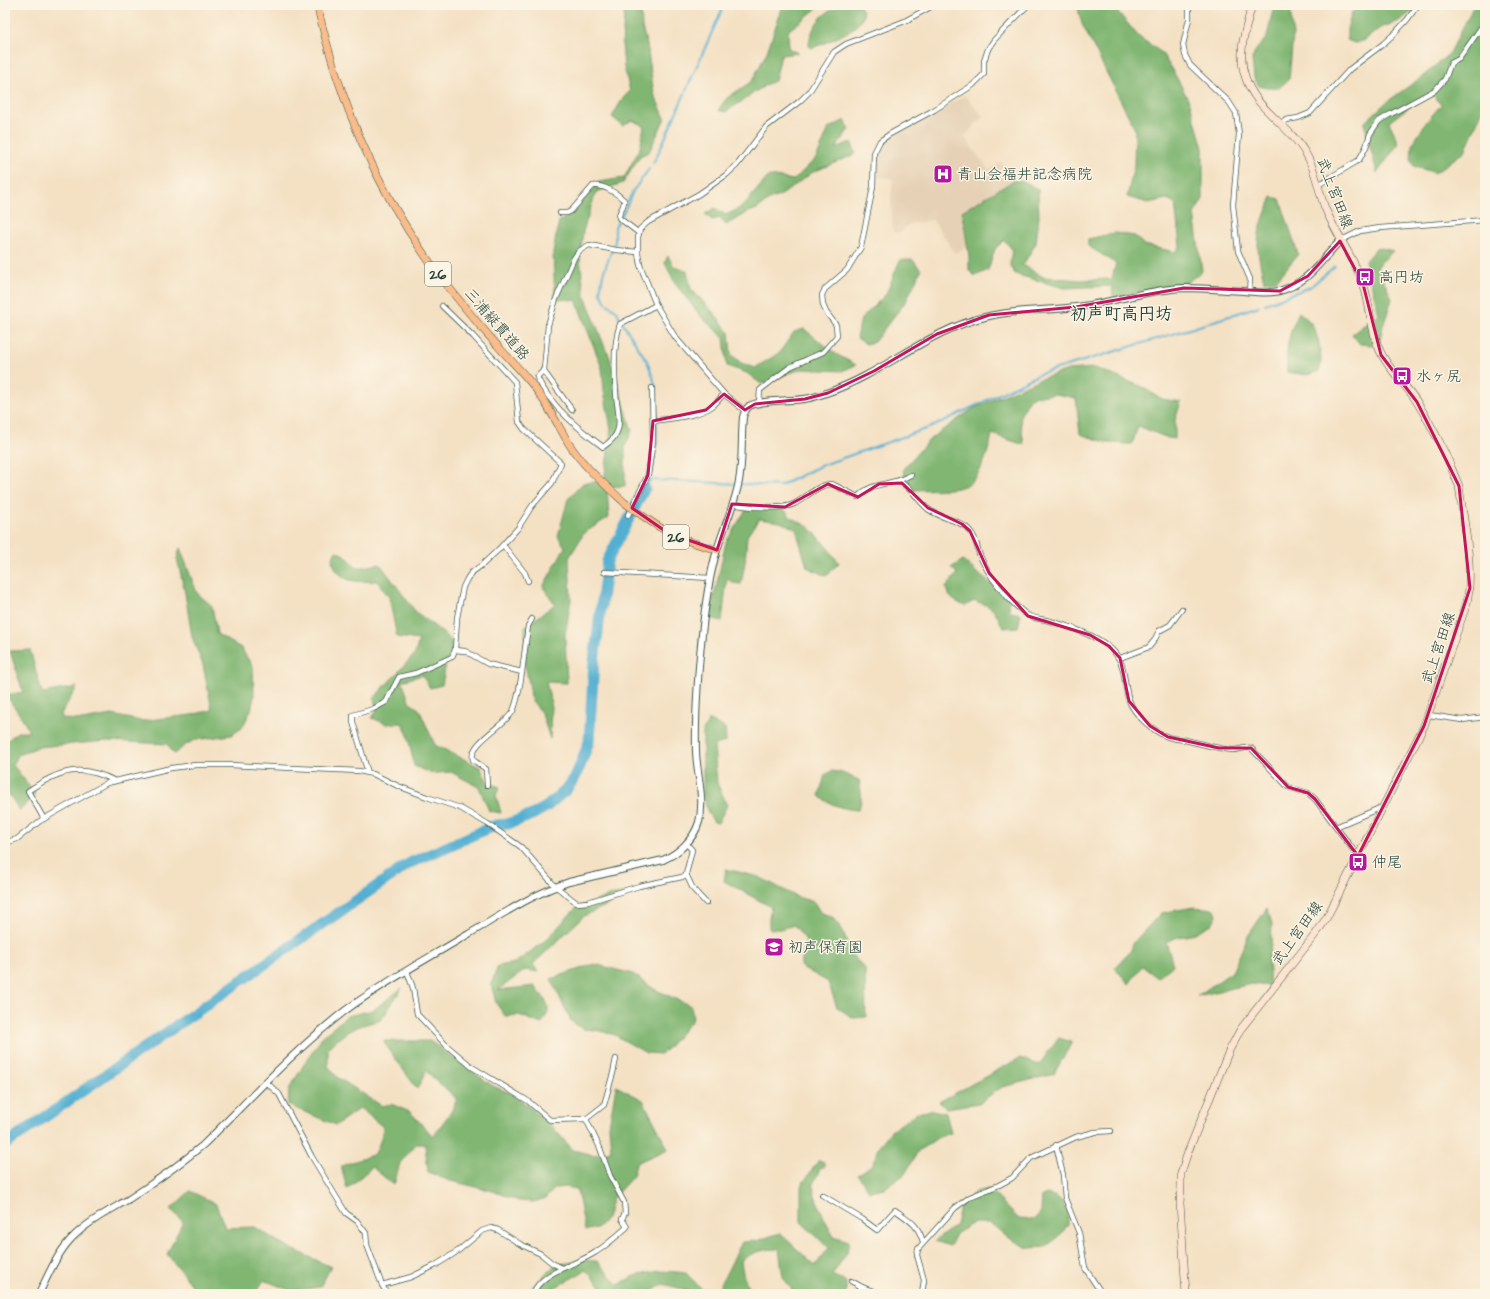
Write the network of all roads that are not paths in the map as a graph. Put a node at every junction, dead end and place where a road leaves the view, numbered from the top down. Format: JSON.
{"nodes":[{"id":1,"x":317,"y":5,"type":"edge"},
{"id":2,"x":934,"y":5,"type":"edge"},
{"id":3,"x":1028,"y":5,"type":"edge"},
{"id":4,"x":1190,"y":5,"type":"edge"},
{"id":5,"x":1252,"y":5,"type":"edge"},
{"id":6,"x":1418,"y":5,"type":"edge"},
{"id":7,"x":1485,"y":22,"type":"edge"},
{"id":8,"x":1280,"y":124,"type":"junction"},
{"id":9,"x":1318,"y":185,"type":"junction"},
{"id":10,"x":560,"y":213,"type":"dead end"},
{"id":11,"x":1485,"y":220,"type":"edge"},
{"id":12,"x":639,"y":233,"type":"junction"},
{"id":13,"x":1340,"y":241,"type":"junction"},
{"id":14,"x":638,"y":252,"type":"junction"},
{"id":15,"x":1250,"y":292,"type":"junction"},
{"id":16,"x":656,"y":305,"type":"junction"},
{"id":17,"x":442,"y":306,"type":"dead end"},
{"id":18,"x":543,"y":370,"type":"junction"},
{"id":19,"x":652,"y":388,"type":"dead end"},
{"id":20,"x":724,"y":394,"type":"junction"},
{"id":21,"x":759,"y":403,"type":"junction"},
{"id":22,"x":572,"y":410,"type":"dead end"},
{"id":23,"x":745,"y":411,"type":"junction"},
{"id":24,"x":655,"y":421,"type":"junction"},
{"id":25,"x":911,"y":475,"type":"dead end"},
{"id":26,"x":898,"y":481,"type":"junction"},
{"id":27,"x":732,"y":504,"type":"junction"},
{"id":28,"x":628,"y":515,"type":"dead end"},
{"id":29,"x":503,"y":545,"type":"junction"},
{"id":30,"x":717,"y":550,"type":"junction"},
{"id":31,"x":606,"y":572,"type":"dead end"},
{"id":32,"x":710,"y":578,"type":"junction"},
{"id":33,"x":528,"y":581,"type":"dead end"},
{"id":34,"x":1182,"y":609,"type":"dead end"},
{"id":35,"x":532,"y":618,"type":"dead end"},
{"id":36,"x":455,"y":650,"type":"junction"},
{"id":37,"x":1120,"y":658,"type":"junction"},
{"id":38,"x":522,"y":672,"type":"junction"},
{"id":39,"x":1428,"y":715,"type":"junction"},
{"id":40,"x":1485,"y":717,"type":"edge"},
{"id":41,"x":368,"y":773,"type":"junction"},
{"id":42,"x":116,"y":781,"type":"junction"},
{"id":43,"x":487,"y":785,"type":"dead end"},
{"id":44,"x":1384,"y":806,"type":"junction"},
{"id":45,"x":44,"y":819,"type":"junction"},
{"id":46,"x":1337,"y":829,"type":"junction"},
{"id":47,"x":5,"y":843,"type":"edge"},
{"id":48,"x":686,"y":843,"type":"junction"},
{"id":49,"x":1358,"y":856,"type":"junction"},
{"id":50,"x":687,"y":876,"type":"junction"},
{"id":51,"x":555,"y":886,"type":"junction"},
{"id":52,"x":706,"y":902,"type":"dead end"},
{"id":53,"x":407,"y":971,"type":"junction"},
{"id":54,"x":616,"y":1059,"type":"dead end"},
{"id":55,"x":266,"y":1082,"type":"junction"},
{"id":56,"x":586,"y":1119,"type":"junction"},
{"id":57,"x":1111,"y":1131,"type":"dead end"},
{"id":58,"x":1056,"y":1145,"type":"junction"},
{"id":59,"x":822,"y":1195,"type":"dead end"},
{"id":60,"x":923,"y":1242,"type":"junction"},
{"id":61,"x":562,"y":1268,"type":"junction"},
{"id":62,"x":851,"y":1281,"type":"dead end"},
{"id":63,"x":382,"y":1285,"type":"junction"},
{"id":64,"x":862,"y":1287,"type":"junction"},
{"id":65,"x":39,"y":1294,"type":"edge"},
{"id":66,"x":387,"y":1294,"type":"edge"},
{"id":67,"x":533,"y":1294,"type":"edge"},
{"id":68,"x":857,"y":1294,"type":"edge"},
{"id":69,"x":882,"y":1294,"type":"edge"},
{"id":70,"x":922,"y":1294,"type":"edge"},
{"id":71,"x":1102,"y":1294,"type":"edge"},
{"id":72,"x":1186,"y":1294,"type":"edge"}],
"edges":[{"from":1,"to":30,"type":"main road","name":"三浦縦貫道路","number":"26","bridge":true},
{"from":2,"to":12,"type":"street"},
{"from":3,"to":21,"type":"street"},
{"from":4,"to":15,"type":"street"},
{"from":5,"to":8,"type":"main road","name":"武上宮田線"},
{"from":6,"to":8,"type":"street"},
{"from":7,"to":9,"type":"street"},
{"from":8,"to":9,"type":"main road","name":"武上宮田線"},
{"from":9,"to":13,"type":"main road","name":"武上宮田線"},
{"from":10,"to":12,"type":"street"},
{"from":11,"to":13,"type":"street"},
{"from":12,"to":14,"type":"street"},
{"from":13,"to":15,"type":"street"},
{"from":13,"to":39,"type":"main road","name":"武上宮田線"},
{"from":14,"to":16,"type":"street"},
{"from":14,"to":18,"type":"street"},
{"from":15,"to":21,"type":"street"},
{"from":16,"to":18,"type":"street"},
{"from":16,"to":20,"type":"street"},
{"from":17,"to":29,"type":"street"},
{"from":18,"to":22,"type":"street"},
{"from":19,"to":24,"type":"street"},
{"from":20,"to":23,"type":"street"},
{"from":20,"to":24,"type":"street"},
{"from":21,"to":23,"type":"street"},
{"from":23,"to":27,"type":"street"},
{"from":24,"to":28,"type":"street"},
{"from":25,"to":26,"type":"street"},
{"from":26,"to":27,"type":"street"},
{"from":26,"to":37,"type":"street"},
{"from":27,"to":30,"type":"street"},
{"from":29,"to":33,"type":"street"},
{"from":29,"to":36,"type":"street"},
{"from":30,"to":32,"type":"street"},
{"from":31,"to":32,"type":"street"},
{"from":32,"to":48,"type":"street"},
{"from":34,"to":37,"type":"street"},
{"from":35,"to":38,"type":"street"},
{"from":36,"to":38,"type":"street"},
{"from":36,"to":41,"type":"street"},
{"from":37,"to":46,"type":"street"},
{"from":38,"to":43,"type":"street"},
{"from":39,"to":40,"type":"street"},
{"from":39,"to":44,"type":"main road","name":"武上宮田線"},
{"from":41,"to":42,"type":"street"},
{"from":41,"to":51,"type":"street"},
{"from":42,"to":45,"type":"street"},
{"from":42,"to":45,"type":"street"},
{"from":44,"to":46,"type":"street"},
{"from":44,"to":49,"type":"main road","name":"武上宮田線"},
{"from":45,"to":47,"type":"street"},
{"from":46,"to":49,"type":"street"},
{"from":48,"to":50,"type":"street"},
{"from":48,"to":51,"type":"street"},
{"from":49,"to":72,"type":"main road","name":"武上宮田線"},
{"from":50,"to":51,"type":"street"},
{"from":50,"to":52,"type":"street"},
{"from":51,"to":53,"type":"street"},
{"from":53,"to":55,"type":"street"},
{"from":53,"to":56,"type":"street"},
{"from":54,"to":56,"type":"street"},
{"from":55,"to":63,"type":"street"},
{"from":55,"to":65,"type":"street"},
{"from":56,"to":61,"type":"street"},
{"from":57,"to":58,"type":"street"},
{"from":58,"to":60,"type":"street"},
{"from":58,"to":71,"type":"street"},
{"from":59,"to":60,"type":"street"},
{"from":60,"to":70,"type":"street"},
{"from":61,"to":63,"type":"street"},
{"from":61,"to":67,"type":"street"},
{"from":62,"to":64,"type":"street"},
{"from":63,"to":66,"type":"street"},
{"from":64,"to":68,"type":"street"},
{"from":64,"to":69,"type":"street"}]}
